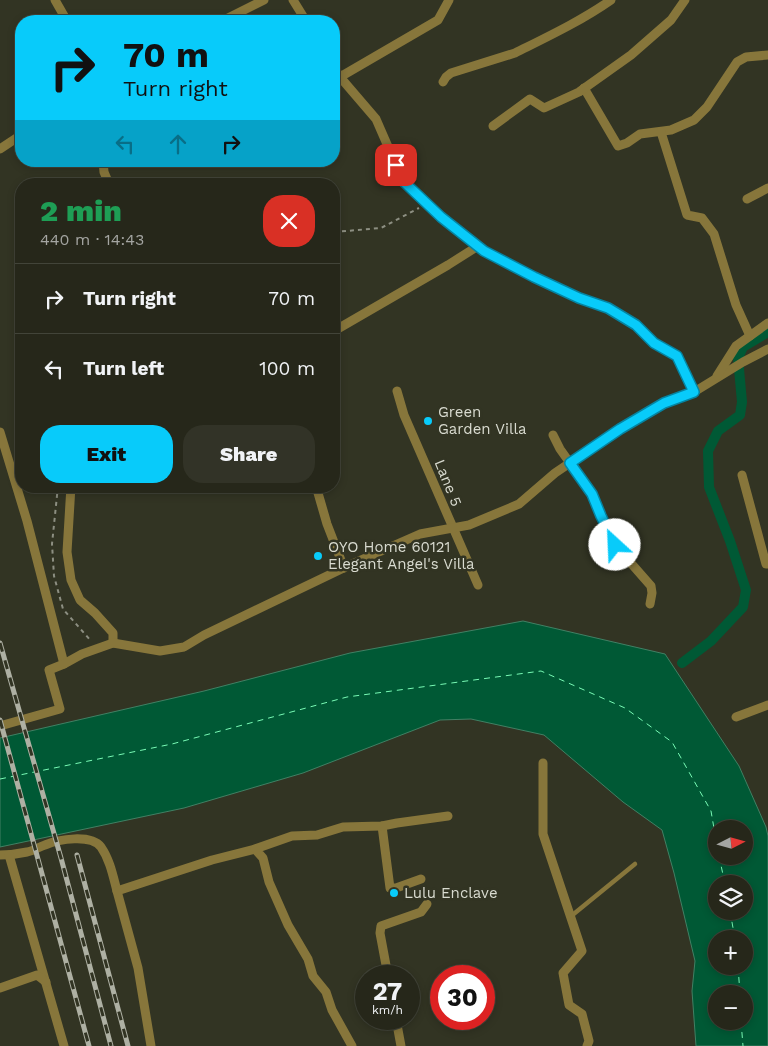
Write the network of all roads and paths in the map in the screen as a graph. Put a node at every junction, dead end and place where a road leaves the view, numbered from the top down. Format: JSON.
{"nodes":[{"id":1,"x":55,"y":0,"type":"edge"},
{"id":2,"x":264,"y":0,"type":"edge"},
{"id":3,"x":293,"y":0,"type":"edge"},
{"id":4,"x":449,"y":0,"type":"edge"},
{"id":5,"x":611,"y":0,"type":"edge"},
{"id":6,"x":685,"y":0,"type":"edge"},
{"id":7,"x":64,"y":15,"type":"edge"},
{"id":8,"x":234,"y":15,"type":"edge"},
{"id":9,"x":302,"y":15,"type":"edge"},
{"id":10,"x":768,"y":55,"type":"edge"},
{"id":11,"x":340,"y":77,"type":"joint"},
{"id":12,"x":443,"y":82,"type":"dead end"},
{"id":13,"x":584,"y":88,"type":"junction"},
{"id":14,"x":493,"y":126,"type":"dead end"},
{"id":15,"x":661,"y":132,"type":"junction"},
{"id":16,"x":15,"y":139,"type":"edge"},
{"id":17,"x":0,"y":150,"type":"edge"},
{"id":18,"x":768,"y":188,"type":"edge"},
{"id":19,"x":747,"y":199,"type":"dead end"},
{"id":20,"x":426,"y":203,"type":"junction"},
{"id":21,"x":340,"y":231,"type":"edge"},
{"id":22,"x":478,"y":246,"type":"junction"},
{"id":23,"x":768,"y":324,"type":"edge"},
{"id":24,"x":340,"y":328,"type":"edge"},
{"id":25,"x":750,"y":336,"type":"junction"},
{"id":26,"x":768,"y":349,"type":"edge"},
{"id":27,"x":716,"y":378,"type":"junction"},
{"id":28,"x":397,"y":391,"type":"dead end"},
{"id":29,"x":694,"y":392,"type":"junction"},
{"id":30,"x":0,"y":432,"type":"edge"},
{"id":31,"x":553,"y":435,"type":"dead end"},
{"id":32,"x":570,"y":463,"type":"junction"},
{"id":33,"x":742,"y":475,"type":"dead end"},
{"id":34,"x":15,"y":481,"type":"edge"},
{"id":35,"x":19,"y":493,"type":"edge"},
{"id":36,"x":71,"y":493,"type":"edge"},
{"id":37,"x":318,"y":493,"type":"edge"},
{"id":38,"x":453,"y":528,"type":"junction"},
{"id":39,"x":768,"y":564,"type":"edge"},
{"id":40,"x":344,"y":568,"type":"junction"},
{"id":41,"x":478,"y":585,"type":"dead end"},
{"id":42,"x":650,"y":604,"type":"dead end"},
{"id":43,"x":113,"y":642,"type":"junction"},
{"id":44,"x":64,"y":664,"type":"junction"},
{"id":45,"x":768,"y":705,"type":"edge"},
{"id":46,"x":736,"y":717,"type":"dead end"},
{"id":47,"x":0,"y":726,"type":"edge"},
{"id":48,"x":543,"y":763,"type":"dead end"},
{"id":49,"x":448,"y":816,"type":"dead end"},
{"id":50,"x":382,"y":826,"type":"junction"},
{"id":51,"x":255,"y":849,"type":"junction"},
{"id":52,"x":5,"y":855,"type":"edge"},
{"id":53,"x":635,"y":864,"type":"dead end"},
{"id":54,"x":421,"y":880,"type":"dead end"},
{"id":55,"x":117,"y":891,"type":"junction"},
{"id":56,"x":428,"y":904,"type":"dead end"},
{"id":57,"x":570,"y":917,"type":"junction"},
{"id":58,"x":386,"y":965,"type":"edge"},
{"id":59,"x":46,"y":982,"type":"junction"},
{"id":60,"x":0,"y":988,"type":"edge"},
{"id":61,"x":398,"y":1030,"type":"edge"},
{"id":62,"x":64,"y":1046,"type":"edge"},
{"id":63,"x":151,"y":1046,"type":"edge"},
{"id":64,"x":352,"y":1046,"type":"edge"},
{"id":65,"x":401,"y":1046,"type":"edge"},
{"id":66,"x":587,"y":1046,"type":"edge"}],
"edges":[{"from":1,"to":7,"type":"street"},
{"from":2,"to":8,"type":"street"},
{"from":3,"to":9,"type":"street"},
{"from":4,"to":11,"type":"street"},
{"from":5,"to":12,"type":"street"},
{"from":6,"to":13,"type":"street"},
{"from":10,"to":15,"type":"street"},
{"from":11,"to":20,"type":"street"},
{"from":13,"to":14,"type":"street"},
{"from":13,"to":15,"type":"street"},
{"from":15,"to":25,"type":"street"},
{"from":16,"to":17,"type":"street"},
{"from":18,"to":19,"type":"street"},
{"from":20,"to":21,"type":"path"},
{"from":20,"to":22,"type":"street"},
{"from":22,"to":24,"type":"street"},
{"from":22,"to":29,"type":"street"},
{"from":23,"to":25,"type":"street"},
{"from":25,"to":27,"type":"street"},
{"from":26,"to":27,"type":"street"},
{"from":27,"to":29,"type":"street"},
{"from":28,"to":38,"type":"street","name":"Lane 5"},
{"from":29,"to":32,"type":"street"},
{"from":30,"to":34,"type":"street"},
{"from":31,"to":32,"type":"street"},
{"from":32,"to":38,"type":"street"},
{"from":32,"to":42,"type":"street"},
{"from":33,"to":39,"type":"street"},
{"from":35,"to":44,"type":"street"},
{"from":36,"to":43,"type":"street"},
{"from":37,"to":40,"type":"street"},
{"from":38,"to":40,"type":"street"},
{"from":38,"to":41,"type":"street","name":"Lane 5"},
{"from":40,"to":43,"type":"street"},
{"from":43,"to":44,"type":"street"},
{"from":44,"to":47,"type":"street"},
{"from":45,"to":46,"type":"street"},
{"from":48,"to":57,"type":"street"},
{"from":49,"to":50,"type":"street"},
{"from":50,"to":51,"type":"street"},
{"from":50,"to":54,"type":"street"},
{"from":51,"to":55,"type":"street"},
{"from":51,"to":64,"type":"street"},
{"from":52,"to":55,"type":"street"},
{"from":52,"to":59,"type":"street"},
{"from":53,"to":57,"type":"lane"},
{"from":55,"to":63,"type":"street"},
{"from":56,"to":58,"type":"street"},
{"from":57,"to":66,"type":"street"},
{"from":59,"to":60,"type":"street"},
{"from":59,"to":62,"type":"street"},
{"from":61,"to":65,"type":"street"}]}
